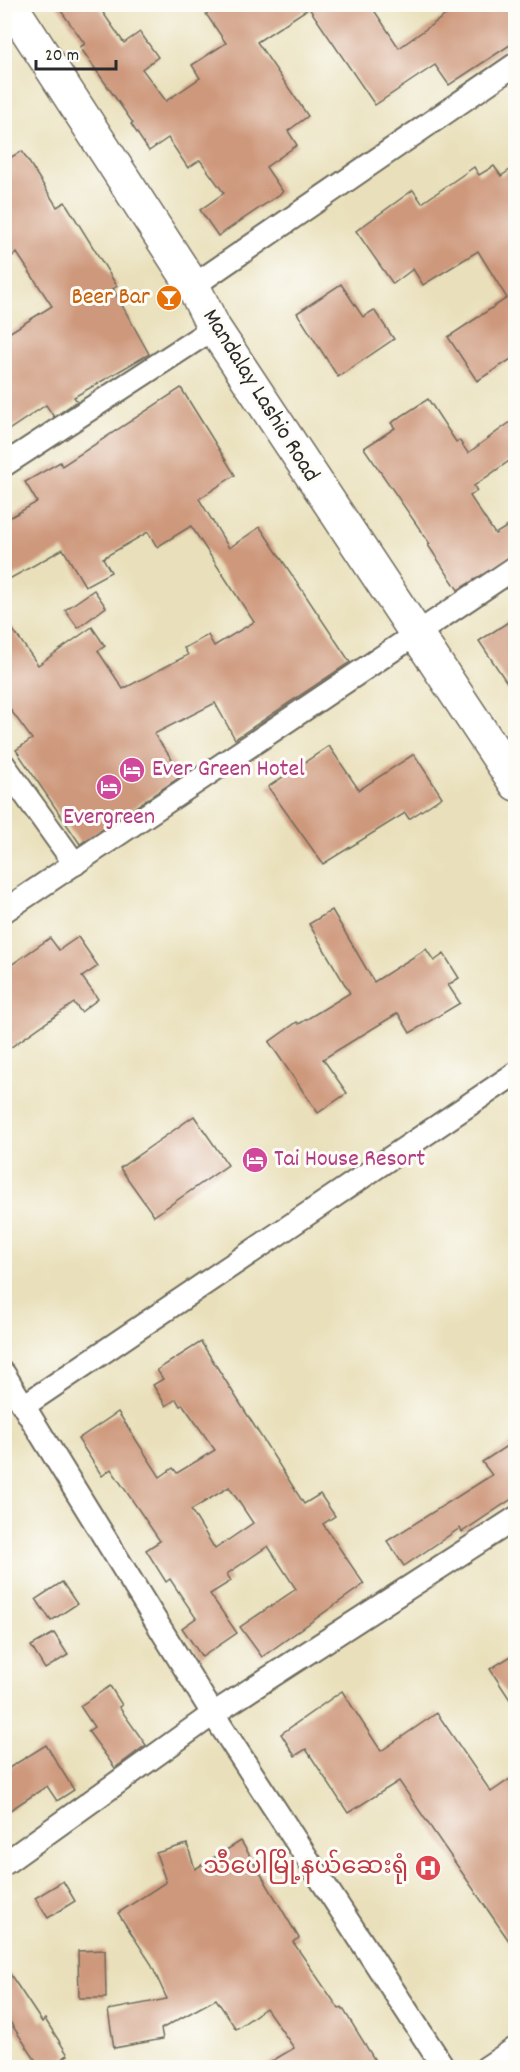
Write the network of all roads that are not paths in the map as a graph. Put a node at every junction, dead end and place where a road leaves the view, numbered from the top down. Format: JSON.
{"nodes":[{"id":1,"x":10,"y":4,"type":"edge"},
{"id":2,"x":516,"y":64,"type":"edge"},
{"id":3,"x":193,"y":286,"type":"junction"},
{"id":4,"x":214,"y":328,"type":"junction"},
{"id":5,"x":4,"y":465,"type":"edge"},
{"id":6,"x":516,"y":567,"type":"edge"},
{"id":7,"x":414,"y":633,"type":"junction"},
{"id":8,"x":4,"y":765,"type":"edge"},
{"id":9,"x":516,"y":784,"type":"edge"},
{"id":10,"x":75,"y":864,"type":"junction"},
{"id":11,"x":4,"y":911,"type":"edge"},
{"id":12,"x":516,"y":1073,"type":"edge"},
{"id":13,"x":4,"y":1374,"type":"edge"},
{"id":14,"x":25,"y":1405,"type":"junction"},
{"id":15,"x":516,"y":1518,"type":"edge"},
{"id":16,"x":213,"y":1714,"type":"junction"},
{"id":17,"x":4,"y":1864,"type":"edge"},
{"id":18,"x":516,"y":2048,"type":"edge"},
{"id":19,"x":444,"y":2067,"type":"edge"},
{"id":20,"x":486,"y":2067,"type":"edge"}],
"edges":[{"from":1,"to":3,"type":"highway","name":"Mandalay Lashio Road"},
{"from":2,"to":3,"type":"street"},
{"from":3,"to":4,"type":"highway","name":"Mandalay Lashio Road"},
{"from":4,"to":5,"type":"street"},
{"from":4,"to":7,"type":"highway","name":"Mandalay Lashio Road"},
{"from":6,"to":7,"type":"street"},
{"from":7,"to":9,"type":"highway","name":"Mandalay Lashio Road"},
{"from":7,"to":10,"type":"street"},
{"from":8,"to":10,"type":"street"},
{"from":10,"to":11,"type":"street"},
{"from":12,"to":14,"type":"street"},
{"from":13,"to":14,"type":"street"},
{"from":14,"to":16,"type":"street"},
{"from":15,"to":16,"type":"street"},
{"from":16,"to":17,"type":"street"},
{"from":16,"to":19,"type":"street"},
{"from":18,"to":20,"type":"street"}]}
